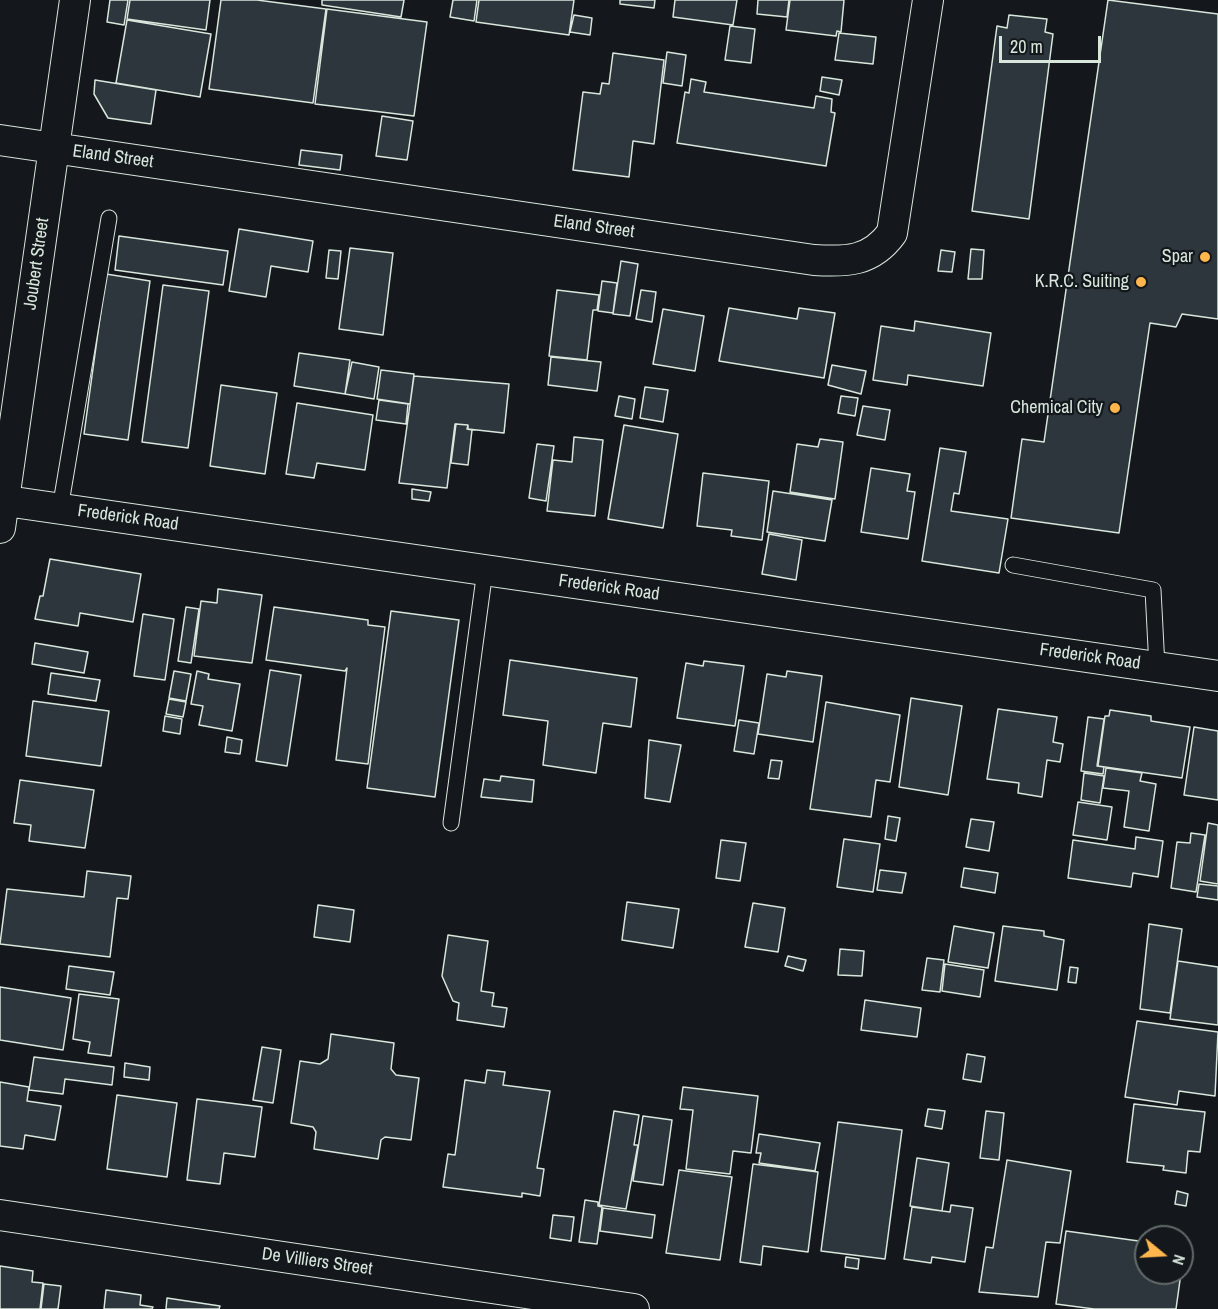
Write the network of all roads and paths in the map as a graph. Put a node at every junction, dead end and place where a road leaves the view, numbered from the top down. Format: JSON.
{"nodes":[{"id":1,"x":75,"y":0,"type":"edge"},
{"id":2,"x":928,"y":0,"type":"edge"},
{"id":3,"x":0,"y":140,"type":"edge"},
{"id":4,"x":53,"y":148,"type":"junction"},
{"id":5,"x":110,"y":218,"type":"dead end"},
{"id":6,"x":1,"y":509,"type":"edge"},
{"id":7,"x":60,"y":509,"type":"junction"},
{"id":8,"x":1013,"y":565,"type":"dead end"},
{"id":9,"x":485,"y":570,"type":"junction"},
{"id":10,"x":1156,"y":667,"type":"junction"},
{"id":11,"x":1218,"y":676,"type":"edge"},
{"id":12,"x":451,"y":823,"type":"dead end"},
{"id":13,"x":0,"y":1215,"type":"edge"},
{"id":14,"x":634,"y":1309,"type":"edge"}],
"edges":[{"from":1,"to":4,"type":"street","name":"Joubert Street"},
{"from":2,"to":4,"type":"street","name":"Eland Street"},
{"from":3,"to":4,"type":"street","name":"Eland Street"},
{"from":4,"to":6,"type":"street","name":"Joubert Street"},
{"from":5,"to":7,"type":"lane"},
{"from":6,"to":7,"type":"street","name":"Frederick Road"},
{"from":7,"to":9,"type":"street","name":"Frederick Road"},
{"from":8,"to":10,"type":"lane"},
{"from":9,"to":10,"type":"street","name":"Frederick Road"},
{"from":9,"to":12,"type":"lane"},
{"from":10,"to":11,"type":"street","name":"Frederick Road"},
{"from":13,"to":14,"type":"street","name":"De Villiers Street"}]}
